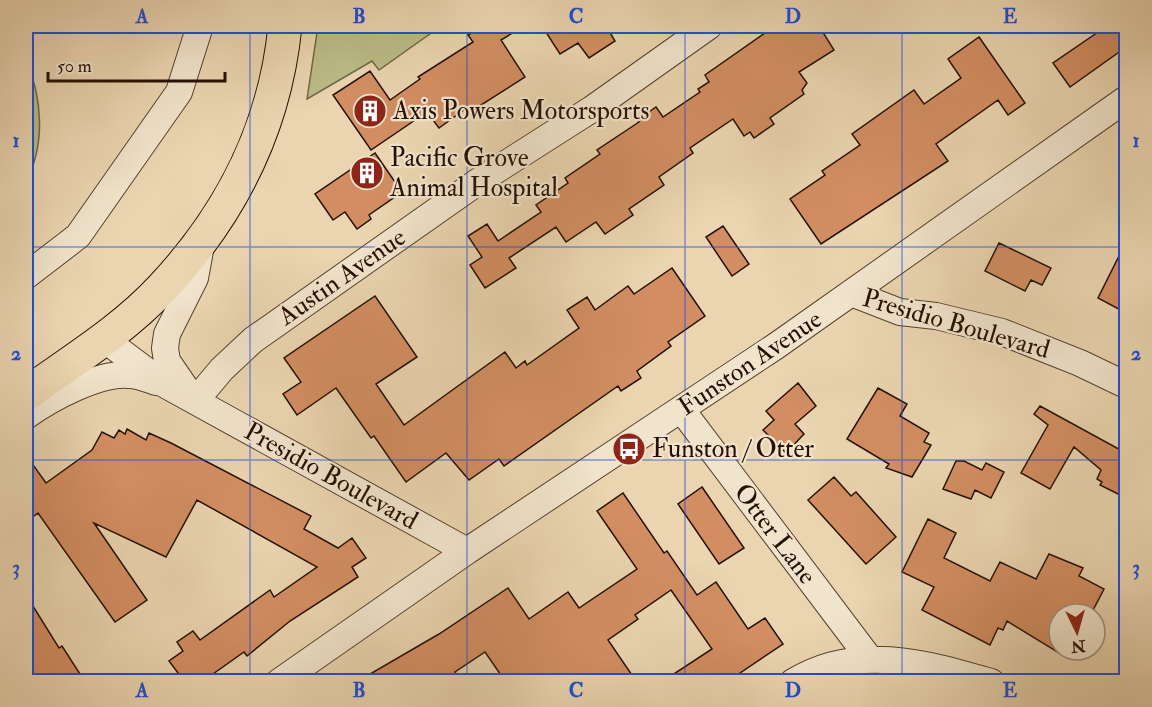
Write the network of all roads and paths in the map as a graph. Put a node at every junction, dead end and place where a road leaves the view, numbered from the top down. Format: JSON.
{"nodes":[{"id":1,"x":200,"y":26,"type":"edge"},
{"id":2,"x":285,"y":26,"type":"edge"},
{"id":3,"x":709,"y":26,"type":"edge"},
{"id":4,"x":1126,"y":99,"type":"edge"},
{"id":5,"x":203,"y":237,"type":"junction"},
{"id":6,"x":26,"y":276,"type":"edge"},
{"id":7,"x":851,"y":293,"type":"junction"},
{"id":8,"x":104,"y":339,"type":"junction"},
{"id":9,"x":164,"y":384,"type":"junction"},
{"id":10,"x":1126,"y":385,"type":"edge"},
{"id":11,"x":26,"y":394,"type":"edge"},
{"id":12,"x":195,"y":401,"type":"junction"},
{"id":13,"x":681,"y":409,"type":"junction"},
{"id":14,"x":26,"y":416,"type":"edge"},
{"id":15,"x":467,"y":551,"type":"junction"},
{"id":16,"x":870,"y":658,"type":"junction"},
{"id":17,"x":279,"y":681,"type":"edge"},
{"id":18,"x":793,"y":681,"type":"edge"},
{"id":19,"x":991,"y":681,"type":"edge"}],
"edges":[{"from":1,"to":6,"type":"street"},
{"from":2,"to":5,"type":"main road"},
{"from":3,"to":12,"type":"street","name":"Austin Avenue"},
{"from":4,"to":7,"type":"street","name":"Funston Avenue"},
{"from":5,"to":8,"type":"main road"},
{"from":5,"to":12,"type":"street","name":"Presidio Boulevard"},
{"from":7,"to":10,"type":"street","name":"Presidio Boulevard"},
{"from":7,"to":13,"type":"street","name":"Funston Avenue"},
{"from":8,"to":9,"type":"street","name":"Presidio Boulevard"},
{"from":8,"to":11,"type":"main road"},
{"from":9,"to":12,"type":"street","name":"Presidio Boulevard"},
{"from":9,"to":14,"type":"street"},
{"from":12,"to":15,"type":"street","name":"Presidio Boulevard"},
{"from":13,"to":15,"type":"street","name":"Funston Avenue"},
{"from":13,"to":16,"type":"street","name":"Otter Lane"},
{"from":15,"to":17,"type":"street","name":"Funston Avenue"},
{"from":16,"to":18,"type":"street"},
{"from":16,"to":19,"type":"street"}]}
